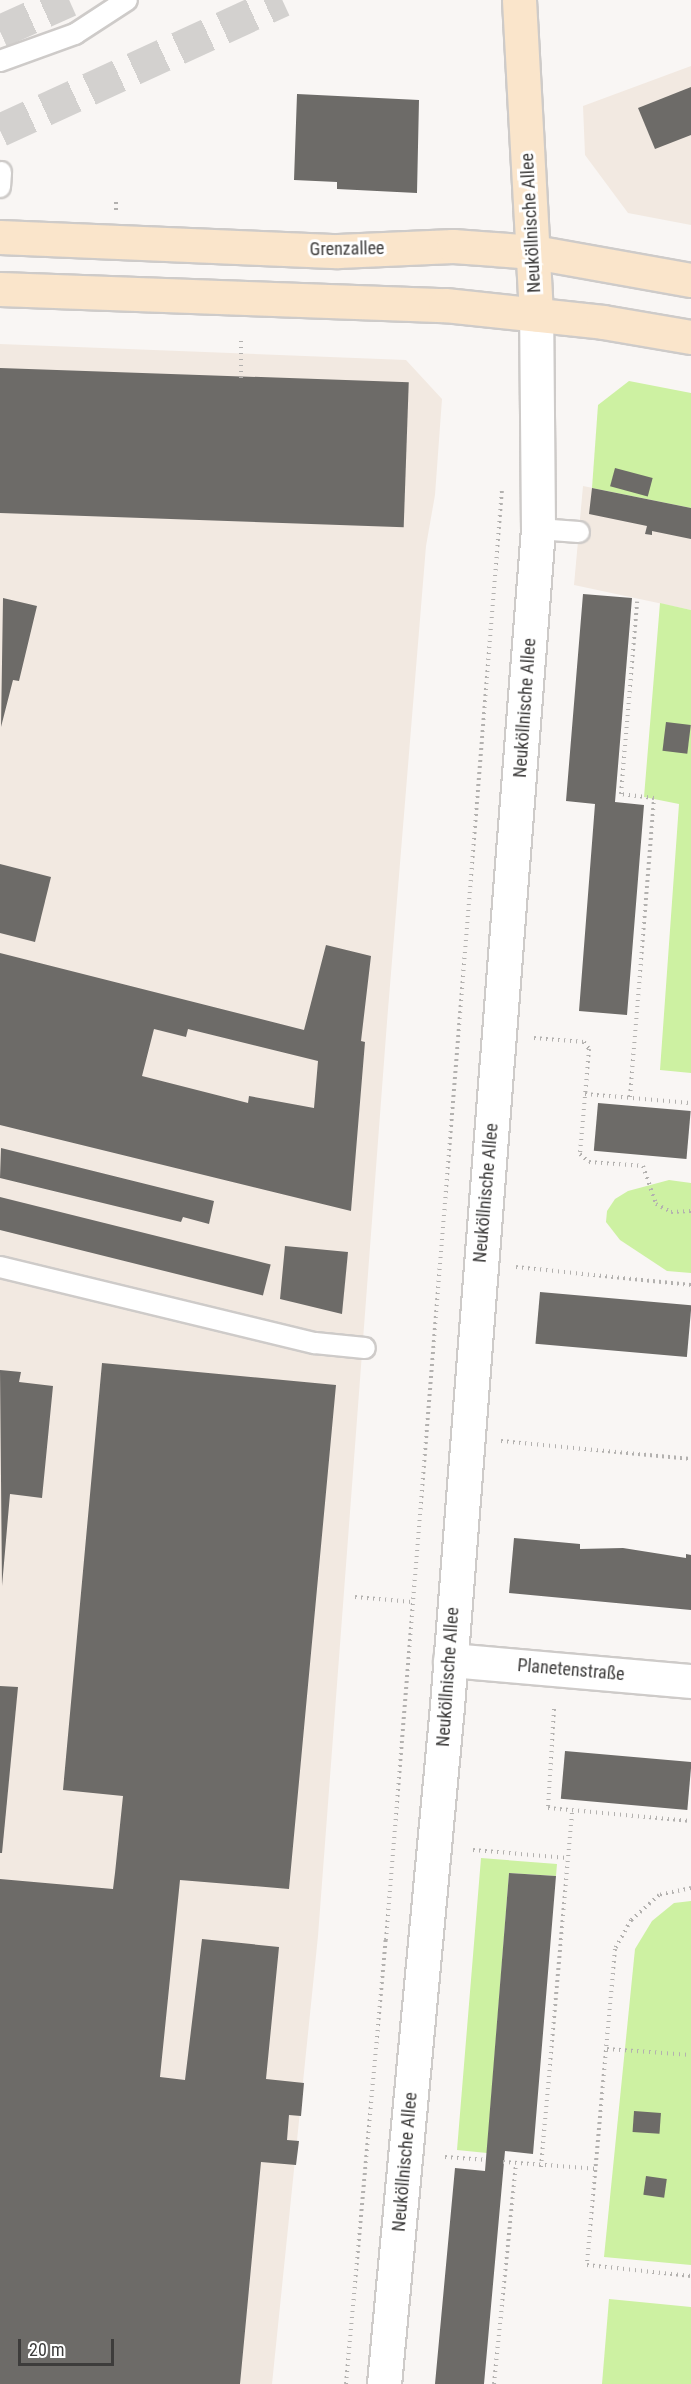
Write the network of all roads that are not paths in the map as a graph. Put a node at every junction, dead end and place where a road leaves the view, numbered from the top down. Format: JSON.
{"nodes":[{"id":1,"x":127,"y":0,"type":"edge"},
{"id":2,"x":519,"y":0,"type":"edge"},
{"id":3,"x":0,"y":62,"type":"edge"},
{"id":4,"x":0,"y":237,"type":"edge"},
{"id":5,"x":534,"y":252,"type":"junction"},
{"id":6,"x":691,"y":280,"type":"edge"},
{"id":7,"x":0,"y":289,"type":"edge"},
{"id":8,"x":536,"y":315,"type":"junction"},
{"id":9,"x":691,"y":337,"type":"edge"},
{"id":10,"x":538,"y":529,"type":"junction"},
{"id":11,"x":579,"y":531,"type":"dead end"},
{"id":12,"x":0,"y":1267,"type":"edge"},
{"id":13,"x":365,"y":1348,"type":"dead end"},
{"id":14,"x":450,"y":1660,"type":"junction"},
{"id":15,"x":691,"y":1681,"type":"edge"},
{"id":16,"x":384,"y":2384,"type":"edge"}],
"edges":[{"from":1,"to":3,"type":"lane"},
{"from":2,"to":5,"type":"main road","name":"Neuköllnische Allee"},
{"from":4,"to":5,"type":"main road","name":"Grenzallee"},
{"from":5,"to":6,"type":"main road","name":"Grenzallee"},
{"from":5,"to":8,"type":"main road","name":"Neuköllnische Allee"},
{"from":7,"to":8,"type":"main road"},
{"from":8,"to":9,"type":"main road"},
{"from":8,"to":10,"type":"street","name":"Neuköllnische Allee"},
{"from":10,"to":11,"type":"lane"},
{"from":10,"to":14,"type":"street","name":"Neuköllnische Allee"},
{"from":12,"to":13,"type":"lane"},
{"from":14,"to":15,"type":"street","name":"Planetenstraße"},
{"from":14,"to":16,"type":"street","name":"Neuköllnische Allee"}]}
